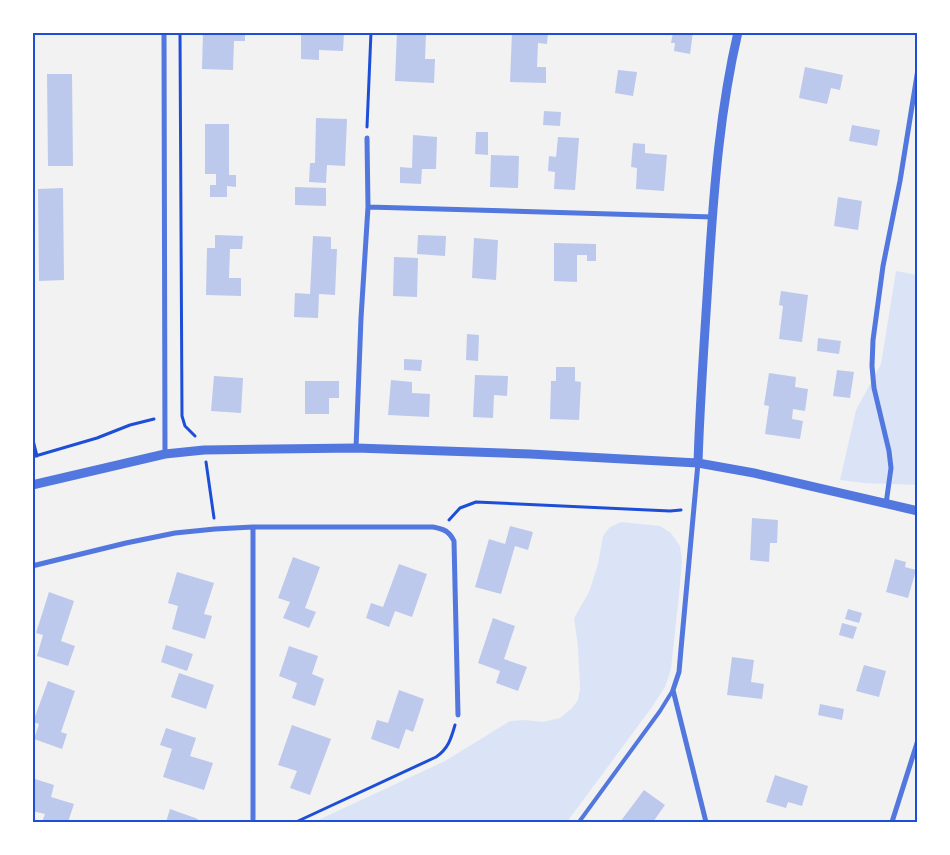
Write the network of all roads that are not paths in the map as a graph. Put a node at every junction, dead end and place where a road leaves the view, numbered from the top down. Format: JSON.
{"nodes":[{"id":1,"x":164,"y":32,"type":"edge"},
{"id":2,"x":738,"y":32,"type":"edge"},
{"id":3,"x":918,"y":69,"type":"edge"},
{"id":4,"x":367,"y":138,"type":"road end"},
{"id":5,"x":368,"y":207,"type":"junction"},
{"id":6,"x":712,"y":217,"type":"junction"},
{"id":7,"x":356,"y":448,"type":"junction"},
{"id":8,"x":165,"y":454,"type":"junction"},
{"id":9,"x":698,"y":464,"type":"junction"},
{"id":10,"x":32,"y":485,"type":"edge"},
{"id":11,"x":886,"y":504,"type":"junction"},
{"id":12,"x":918,"y":511,"type":"edge"},
{"id":13,"x":252,"y":527,"type":"junction"},
{"id":14,"x":32,"y":566,"type":"edge"},
{"id":15,"x":673,"y":690,"type":"junction"},
{"id":16,"x":458,"y":715,"type":"road end"},
{"id":17,"x":918,"y":740,"type":"edge"},
{"id":18,"x":253,"y":819,"type":"dead end"},
{"id":19,"x":579,"y":822,"type":"edge"},
{"id":20,"x":706,"y":822,"type":"edge"},
{"id":21,"x":892,"y":822,"type":"edge"}],
"edges":[{"from":1,"to":8,"type":"street"},
{"from":2,"to":6,"type":"street"},
{"from":3,"to":11,"type":"street"},
{"from":4,"to":5,"type":"street"},
{"from":5,"to":6,"type":"street"},
{"from":5,"to":7,"type":"street"},
{"from":6,"to":9,"type":"street"},
{"from":7,"to":8,"type":"street"},
{"from":7,"to":9,"type":"street"},
{"from":8,"to":10,"type":"street"},
{"from":9,"to":11,"type":"street"},
{"from":9,"to":15,"type":"street"},
{"from":11,"to":12,"type":"street"},
{"from":13,"to":14,"type":"street"},
{"from":13,"to":16,"type":"street"},
{"from":13,"to":18,"type":"street"},
{"from":15,"to":19,"type":"lane"},
{"from":15,"to":20,"type":"street"},
{"from":17,"to":21,"type":"street"}]}
